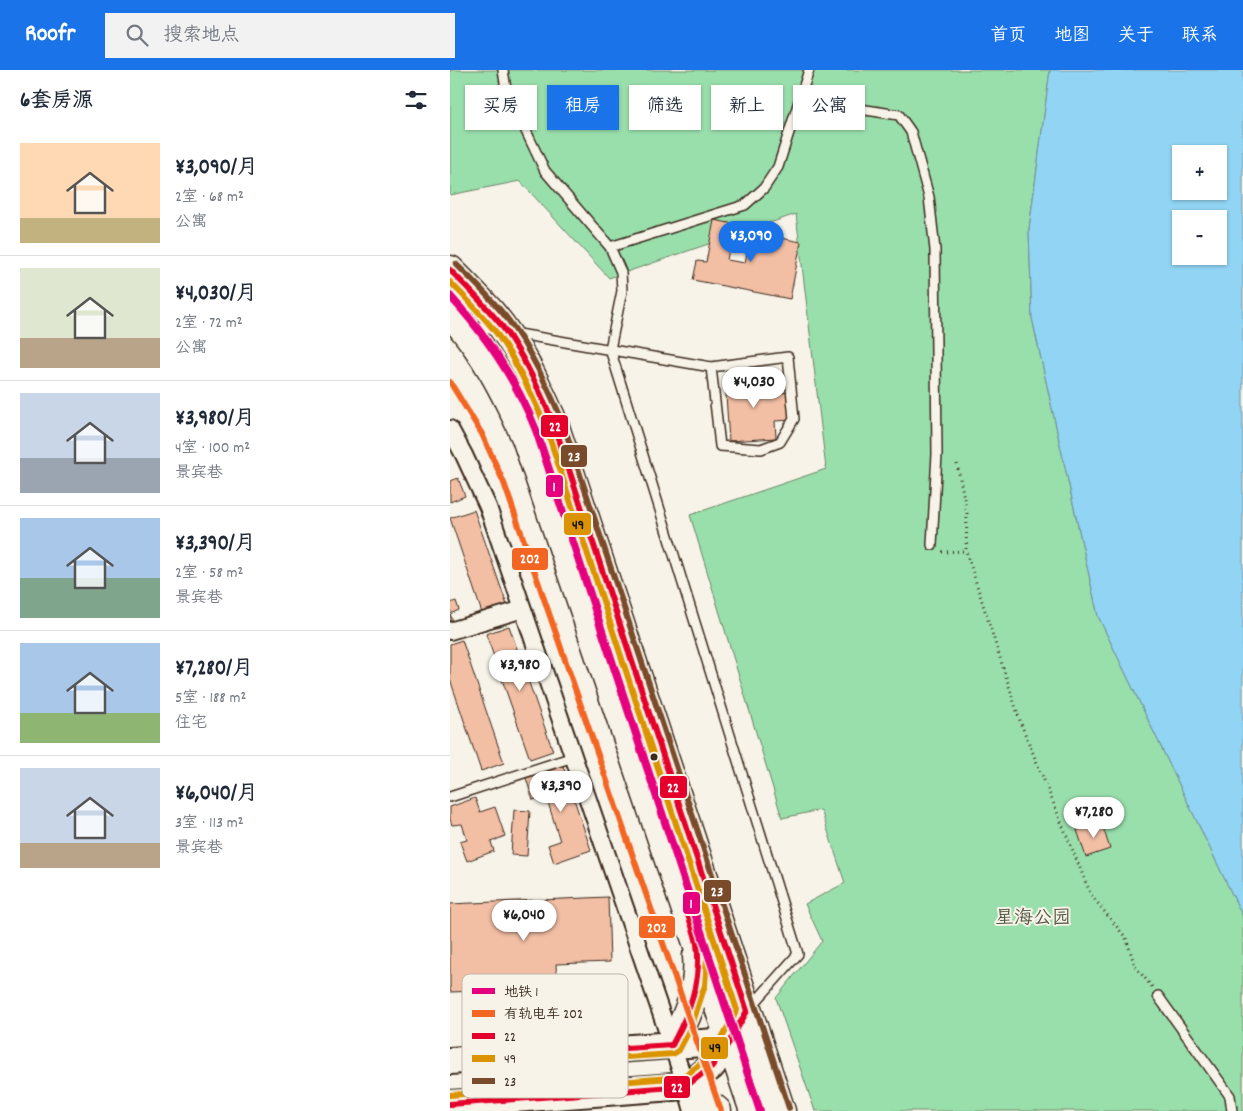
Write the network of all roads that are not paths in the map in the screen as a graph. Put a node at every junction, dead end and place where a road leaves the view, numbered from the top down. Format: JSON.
{"nodes":[{"id":1,"x":502,"y":70,"type":"edge"},
{"id":2,"x":809,"y":70,"type":"edge"},
{"id":3,"x":804,"y":85,"type":"edge"},
{"id":4,"x":865,"y":110,"type":"edge"},
{"id":5,"x":793,"y":121,"type":"edge"},
{"id":6,"x":610,"y":247,"type":"junction"},
{"id":7,"x":450,"y":270,"type":"edge"},
{"id":8,"x":455,"y":318,"type":"edge"},
{"id":9,"x":505,"y":332,"type":"junction"},
{"id":10,"x":610,"y":350,"type":"junction"},
{"id":11,"x":711,"y":367,"type":"junction"},
{"id":12,"x":450,"y":429,"type":"edge"},
{"id":13,"x":932,"y":545,"type":"road end"},
{"id":14,"x":523,"y":609,"type":"junction"},
{"id":15,"x":450,"y":631,"type":"edge"},
{"id":16,"x":573,"y":757,"type":"junction"},
{"id":17,"x":450,"y":797,"type":"edge"},
{"id":18,"x":696,"y":942,"type":"junction"},
{"id":19,"x":1158,"y":996,"type":"road end"},
{"id":20,"x":748,"y":1011,"type":"junction"},
{"id":21,"x":730,"y":1041,"type":"junction"},
{"id":22,"x":672,"y":1045,"type":"junction"},
{"id":23,"x":628,"y":1048,"type":"edge"},
{"id":24,"x":761,"y":1053,"type":"junction"},
{"id":25,"x":689,"y":1099,"type":"edge"},
{"id":26,"x":450,"y":1104,"type":"edge"},
{"id":27,"x":717,"y":1111,"type":"edge"},
{"id":28,"x":754,"y":1111,"type":"edge"},
{"id":29,"x":781,"y":1111,"type":"edge"},
{"id":30,"x":1232,"y":1111,"type":"edge"}],
"edges":[{"from":1,"to":6,"type":"lane"},
{"from":2,"to":3,"type":"lane"},
{"from":4,"to":13,"type":"lane"},
{"from":5,"to":6,"type":"lane"},
{"from":6,"to":10,"type":"lane"},
{"from":7,"to":9,"type":"highway"},
{"from":8,"to":9,"type":"lane"},
{"from":8,"to":18,"type":"highway"},
{"from":9,"to":10,"type":"lane"},
{"from":9,"to":20,"type":"highway"},
{"from":10,"to":11,"type":"lane"},
{"from":10,"to":20,"type":"lane"},
{"from":11,"to":11,"type":"lane"},
{"from":12,"to":14,"type":"street"},
{"from":14,"to":15,"type":"street"},
{"from":14,"to":16,"type":"street"},
{"from":16,"to":17,"type":"lane"},
{"from":16,"to":22,"type":"street"},
{"from":18,"to":21,"type":"highway"},
{"from":18,"to":22,"type":"highway"},
{"from":19,"to":30,"type":"lane"},
{"from":20,"to":21,"type":"main road"},
{"from":20,"to":24,"type":"highway"},
{"from":21,"to":22,"type":"main road"},
{"from":21,"to":24,"type":"main road"},
{"from":21,"to":25,"type":"main road"},
{"from":21,"to":28,"type":"highway"},
{"from":22,"to":23,"type":"main road"},
{"from":22,"to":25,"type":"street"},
{"from":24,"to":29,"type":"highway"},
{"from":25,"to":26,"type":"main road"},
{"from":25,"to":27,"type":"highway"}]}
